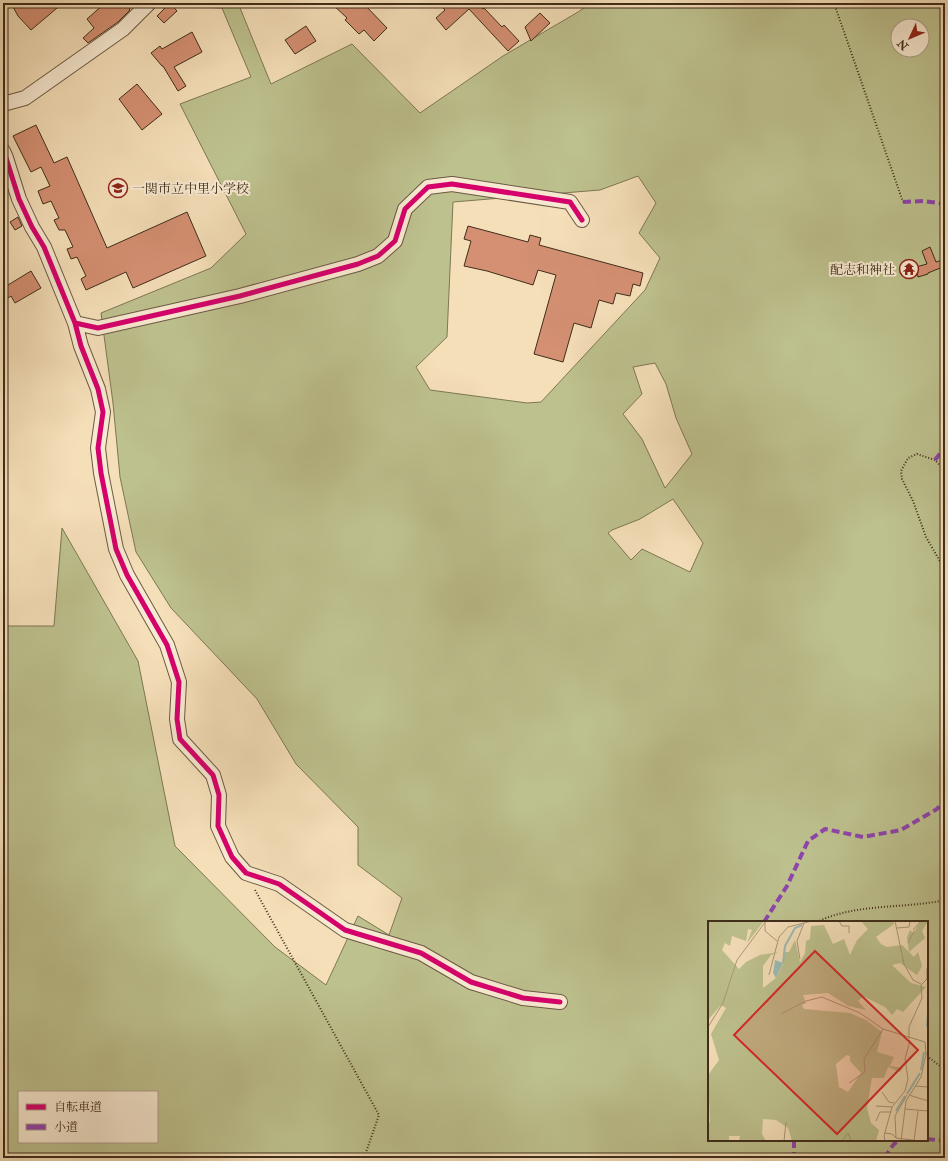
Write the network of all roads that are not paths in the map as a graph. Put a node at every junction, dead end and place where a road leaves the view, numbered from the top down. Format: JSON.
{"nodes":[{"id":1,"x":149,"y":3,"type":"edge"},
{"id":2,"x":3,"y":104,"type":"edge"},
{"id":3,"x":3,"y":151,"type":"edge"},
{"id":4,"x":582,"y":220,"type":"dead end"},
{"id":5,"x":75,"y":323,"type":"junction"},
{"id":6,"x":560,"y":1002,"type":"dead end"}],
"edges":[{"from":1,"to":2,"type":"street"},
{"from":3,"to":5,"type":"street"},
{"from":4,"to":5,"type":"street"},
{"from":5,"to":6,"type":"street"}]}
